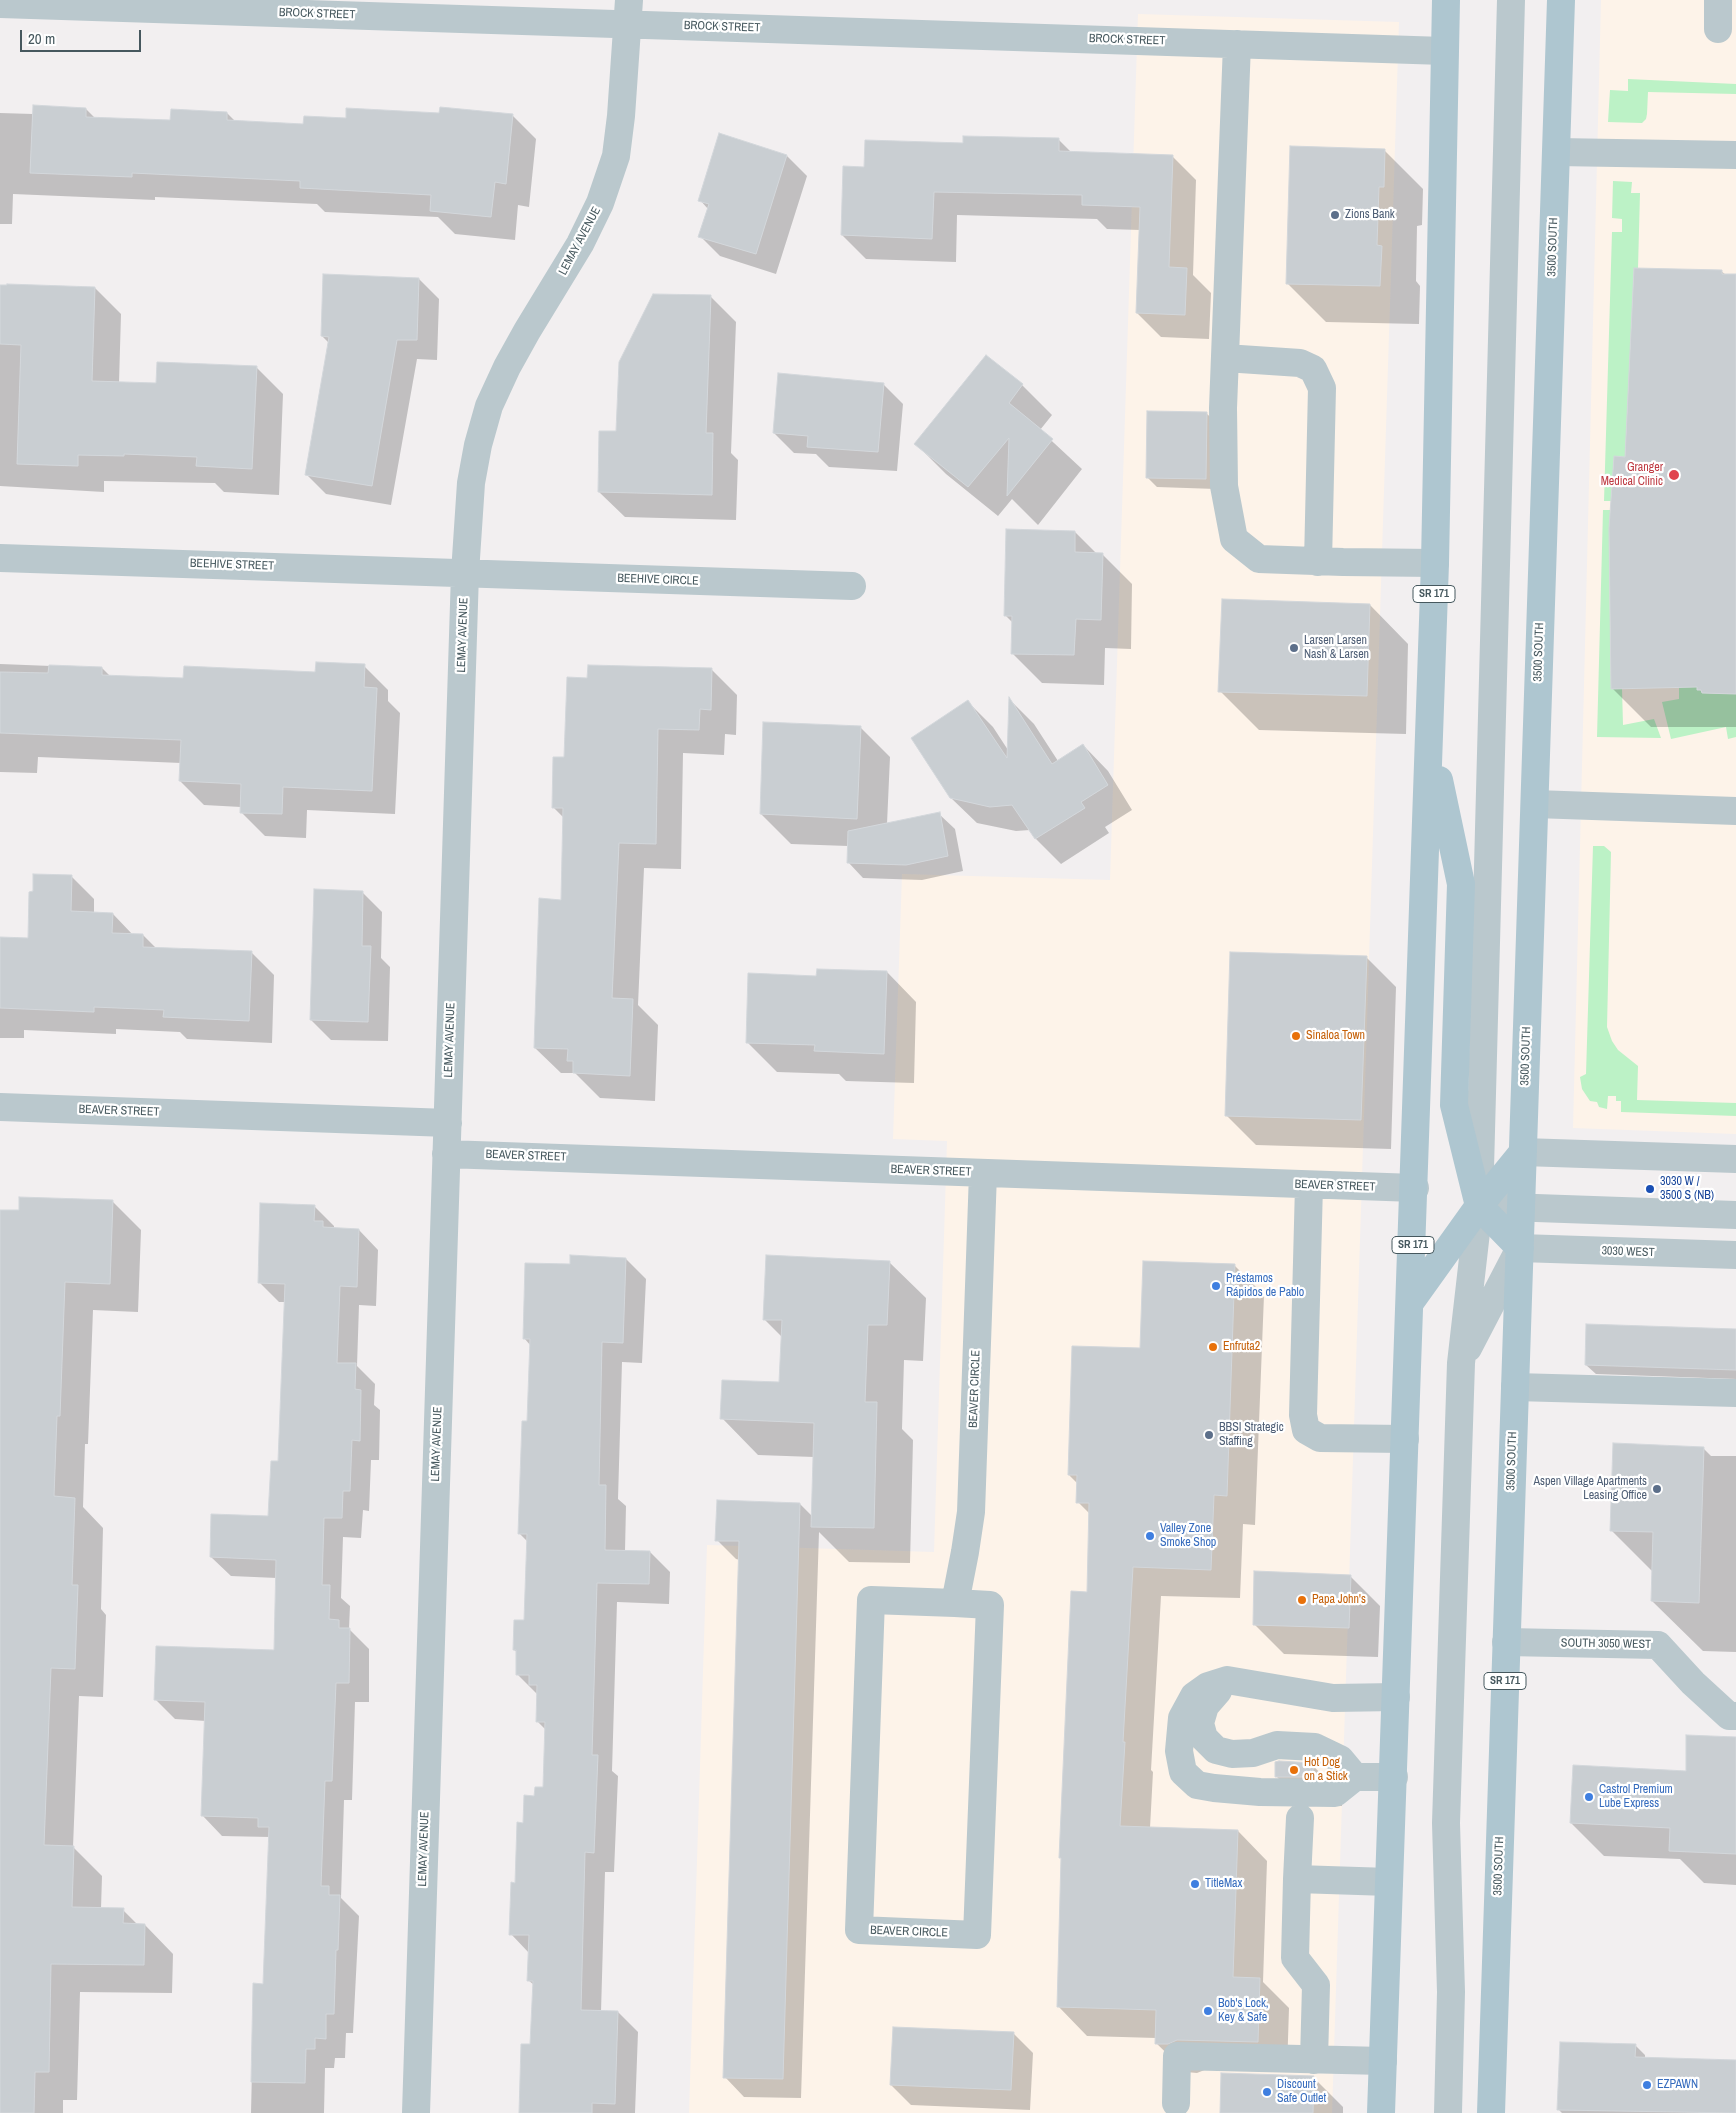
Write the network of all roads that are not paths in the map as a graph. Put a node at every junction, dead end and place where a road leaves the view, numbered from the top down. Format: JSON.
{"nodes":[{"id":1,"x":1446,"y":0,"type":"edge"},
{"id":2,"x":1511,"y":0,"type":"edge"},
{"id":3,"x":1562,"y":0,"type":"edge"},
{"id":4,"x":1718,"y":0,"type":"edge"},
{"id":5,"x":0,"y":4,"type":"edge"},
{"id":6,"x":629,"y":12,"type":"edge"},
{"id":7,"x":1718,"y":28,"type":"dead end"},
{"id":8,"x":1237,"y":44,"type":"junction"},
{"id":9,"x":1444,"y":51,"type":"junction"},
{"id":10,"x":1557,"y":152,"type":"junction"},
{"id":11,"x":1736,"y":155,"type":"edge"},
{"id":12,"x":1225,"y":358,"type":"junction"},
{"id":13,"x":0,"y":558,"type":"edge"},
{"id":14,"x":1318,"y":562,"type":"junction"},
{"id":15,"x":1435,"y":563,"type":"junction"},
{"id":16,"x":465,"y":573,"type":"junction"},
{"id":17,"x":852,"y":586,"type":"dead end"},
{"id":18,"x":1430,"y":740,"type":"junction"},
{"id":19,"x":1534,"y":804,"type":"junction"},
{"id":20,"x":1736,"y":811,"type":"edge"},
{"id":21,"x":0,"y":1107,"type":"edge"},
{"id":22,"x":448,"y":1123,"type":"junction"},
{"id":23,"x":1523,"y":1152,"type":"junction"},
{"id":24,"x":446,"y":1154,"type":"junction"},
{"id":25,"x":1736,"y":1159,"type":"edge"},
{"id":26,"x":983,"y":1173,"type":"junction"},
{"id":27,"x":1309,"y":1185,"type":"junction"},
{"id":28,"x":1415,"y":1188,"type":"junction"},
{"id":29,"x":1479,"y":1206,"type":"junction"},
{"id":30,"x":1522,"y":1207,"type":"junction"},
{"id":31,"x":1736,"y":1215,"type":"edge"},
{"id":32,"x":1520,"y":1248,"type":"junction"},
{"id":33,"x":1736,"y":1255,"type":"edge"},
{"id":34,"x":1411,"y":1301,"type":"junction"},
{"id":35,"x":1460,"y":1363,"type":"junction"},
{"id":36,"x":1515,"y":1387,"type":"junction"},
{"id":37,"x":1736,"y":1393,"type":"edge"},
{"id":38,"x":1405,"y":1439,"type":"junction"},
{"id":39,"x":954,"y":1603,"type":"junction"},
{"id":40,"x":1506,"y":1642,"type":"junction"},
{"id":41,"x":1227,"y":1680,"type":"junction"},
{"id":42,"x":1396,"y":1697,"type":"junction"},
{"id":43,"x":1736,"y":1716,"type":"edge"},
{"id":44,"x":1355,"y":1777,"type":"junction"},
{"id":45,"x":1394,"y":1777,"type":"junction"},
{"id":46,"x":1300,"y":1818,"type":"dead end"},
{"id":47,"x":1297,"y":1879,"type":"junction"},
{"id":48,"x":1389,"y":1882,"type":"junction"},
{"id":49,"x":1314,"y":2060,"type":"junction"},
{"id":50,"x":1383,"y":2061,"type":"junction"},
{"id":51,"x":1176,"y":2103,"type":"dead end"},
{"id":52,"x":416,"y":2113,"type":"edge"},
{"id":53,"x":1381,"y":2113,"type":"edge"},
{"id":54,"x":1448,"y":2113,"type":"edge"},
{"id":55,"x":1491,"y":2113,"type":"edge"}],
"edges":[{"from":1,"to":9,"type":"main road","number":"SR 171"},
{"from":2,"to":29,"type":"street"},
{"from":3,"to":10,"type":"main road","name":"3500 SOUTH","number":"SR 171"},
{"from":4,"to":7,"type":"street"},
{"from":5,"to":6,"type":"street","name":"BROCK STREET"},
{"from":6,"to":8,"type":"street","name":"BROCK STREET"},
{"from":6,"to":16,"type":"street","name":"LEMAY AVENUE"},
{"from":8,"to":9,"type":"street","name":"BROCK STREET"},
{"from":8,"to":12,"type":"street"},
{"from":9,"to":15,"type":"main road","number":"SR 171"},
{"from":10,"to":11,"type":"street"},
{"from":10,"to":19,"type":"main road","name":"3500 SOUTH","number":"SR 171"},
{"from":12,"to":14,"type":"street"},
{"from":12,"to":14,"type":"street"},
{"from":13,"to":16,"type":"street","name":"BEEHIVE STREET"},
{"from":14,"to":15,"type":"street"},
{"from":15,"to":18,"type":"main road","number":"SR 171"},
{"from":16,"to":17,"type":"street","name":"BEEHIVE CIRCLE"},
{"from":16,"to":22,"type":"street","name":"LEMAY AVENUE"},
{"from":18,"to":28,"type":"main road","number":"SR 171"},
{"from":18,"to":29,"type":"main road"},
{"from":19,"to":20,"type":"street"},
{"from":19,"to":23,"type":"main road","name":"3500 SOUTH","number":"SR 171"},
{"from":21,"to":22,"type":"street","name":"BEAVER STREET"},
{"from":22,"to":24,"type":"street","name":"LEMAY AVENUE"},
{"from":23,"to":25,"type":"street"},
{"from":23,"to":29,"type":"main road"},
{"from":23,"to":30,"type":"main road","name":"3500 SOUTH","number":"SR 171"},
{"from":24,"to":26,"type":"street","name":"BEAVER STREET"},
{"from":24,"to":52,"type":"street","name":"LEMAY AVENUE"},
{"from":26,"to":27,"type":"street","name":"BEAVER STREET"},
{"from":26,"to":39,"type":"street","name":"BEAVER CIRCLE"},
{"from":27,"to":28,"type":"street","name":"BEAVER STREET"},
{"from":27,"to":38,"type":"street"},
{"from":28,"to":34,"type":"main road","number":"SR 171"},
{"from":29,"to":30,"type":"street"},
{"from":29,"to":32,"type":"main road"},
{"from":29,"to":34,"type":"main road"},
{"from":29,"to":35,"type":"street"},
{"from":30,"to":31,"type":"street"},
{"from":30,"to":32,"type":"main road","name":"3500 SOUTH","number":"SR 171"},
{"from":32,"to":33,"type":"street","name":"3030 WEST"},
{"from":32,"to":35,"type":"street"},
{"from":32,"to":36,"type":"main road","name":"3500 SOUTH","number":"SR 171"},
{"from":34,"to":38,"type":"main road","number":"SR 171"},
{"from":35,"to":54,"type":"street"},
{"from":36,"to":37,"type":"street"},
{"from":36,"to":40,"type":"main road","name":"3500 SOUTH","number":"SR 171"},
{"from":38,"to":42,"type":"main road","number":"SR 171"},
{"from":39,"to":39,"type":"street","name":"BEAVER CIRCLE"},
{"from":40,"to":43,"type":"street","name":"SOUTH 3050 WEST"},
{"from":40,"to":55,"type":"main road","name":"3500 SOUTH","number":"SR 171"},
{"from":41,"to":42,"type":"street"},
{"from":41,"to":44,"type":"street"},
{"from":41,"to":44,"type":"street"},
{"from":42,"to":45,"type":"main road","number":"SR 171"},
{"from":44,"to":45,"type":"street"},
{"from":45,"to":48,"type":"main road","number":"SR 171"},
{"from":46,"to":47,"type":"street"},
{"from":47,"to":48,"type":"street"},
{"from":47,"to":49,"type":"street"},
{"from":48,"to":50,"type":"main road","number":"SR 171"},
{"from":49,"to":50,"type":"street"},
{"from":49,"to":51,"type":"street"},
{"from":50,"to":53,"type":"main road","number":"SR 171"}]}
